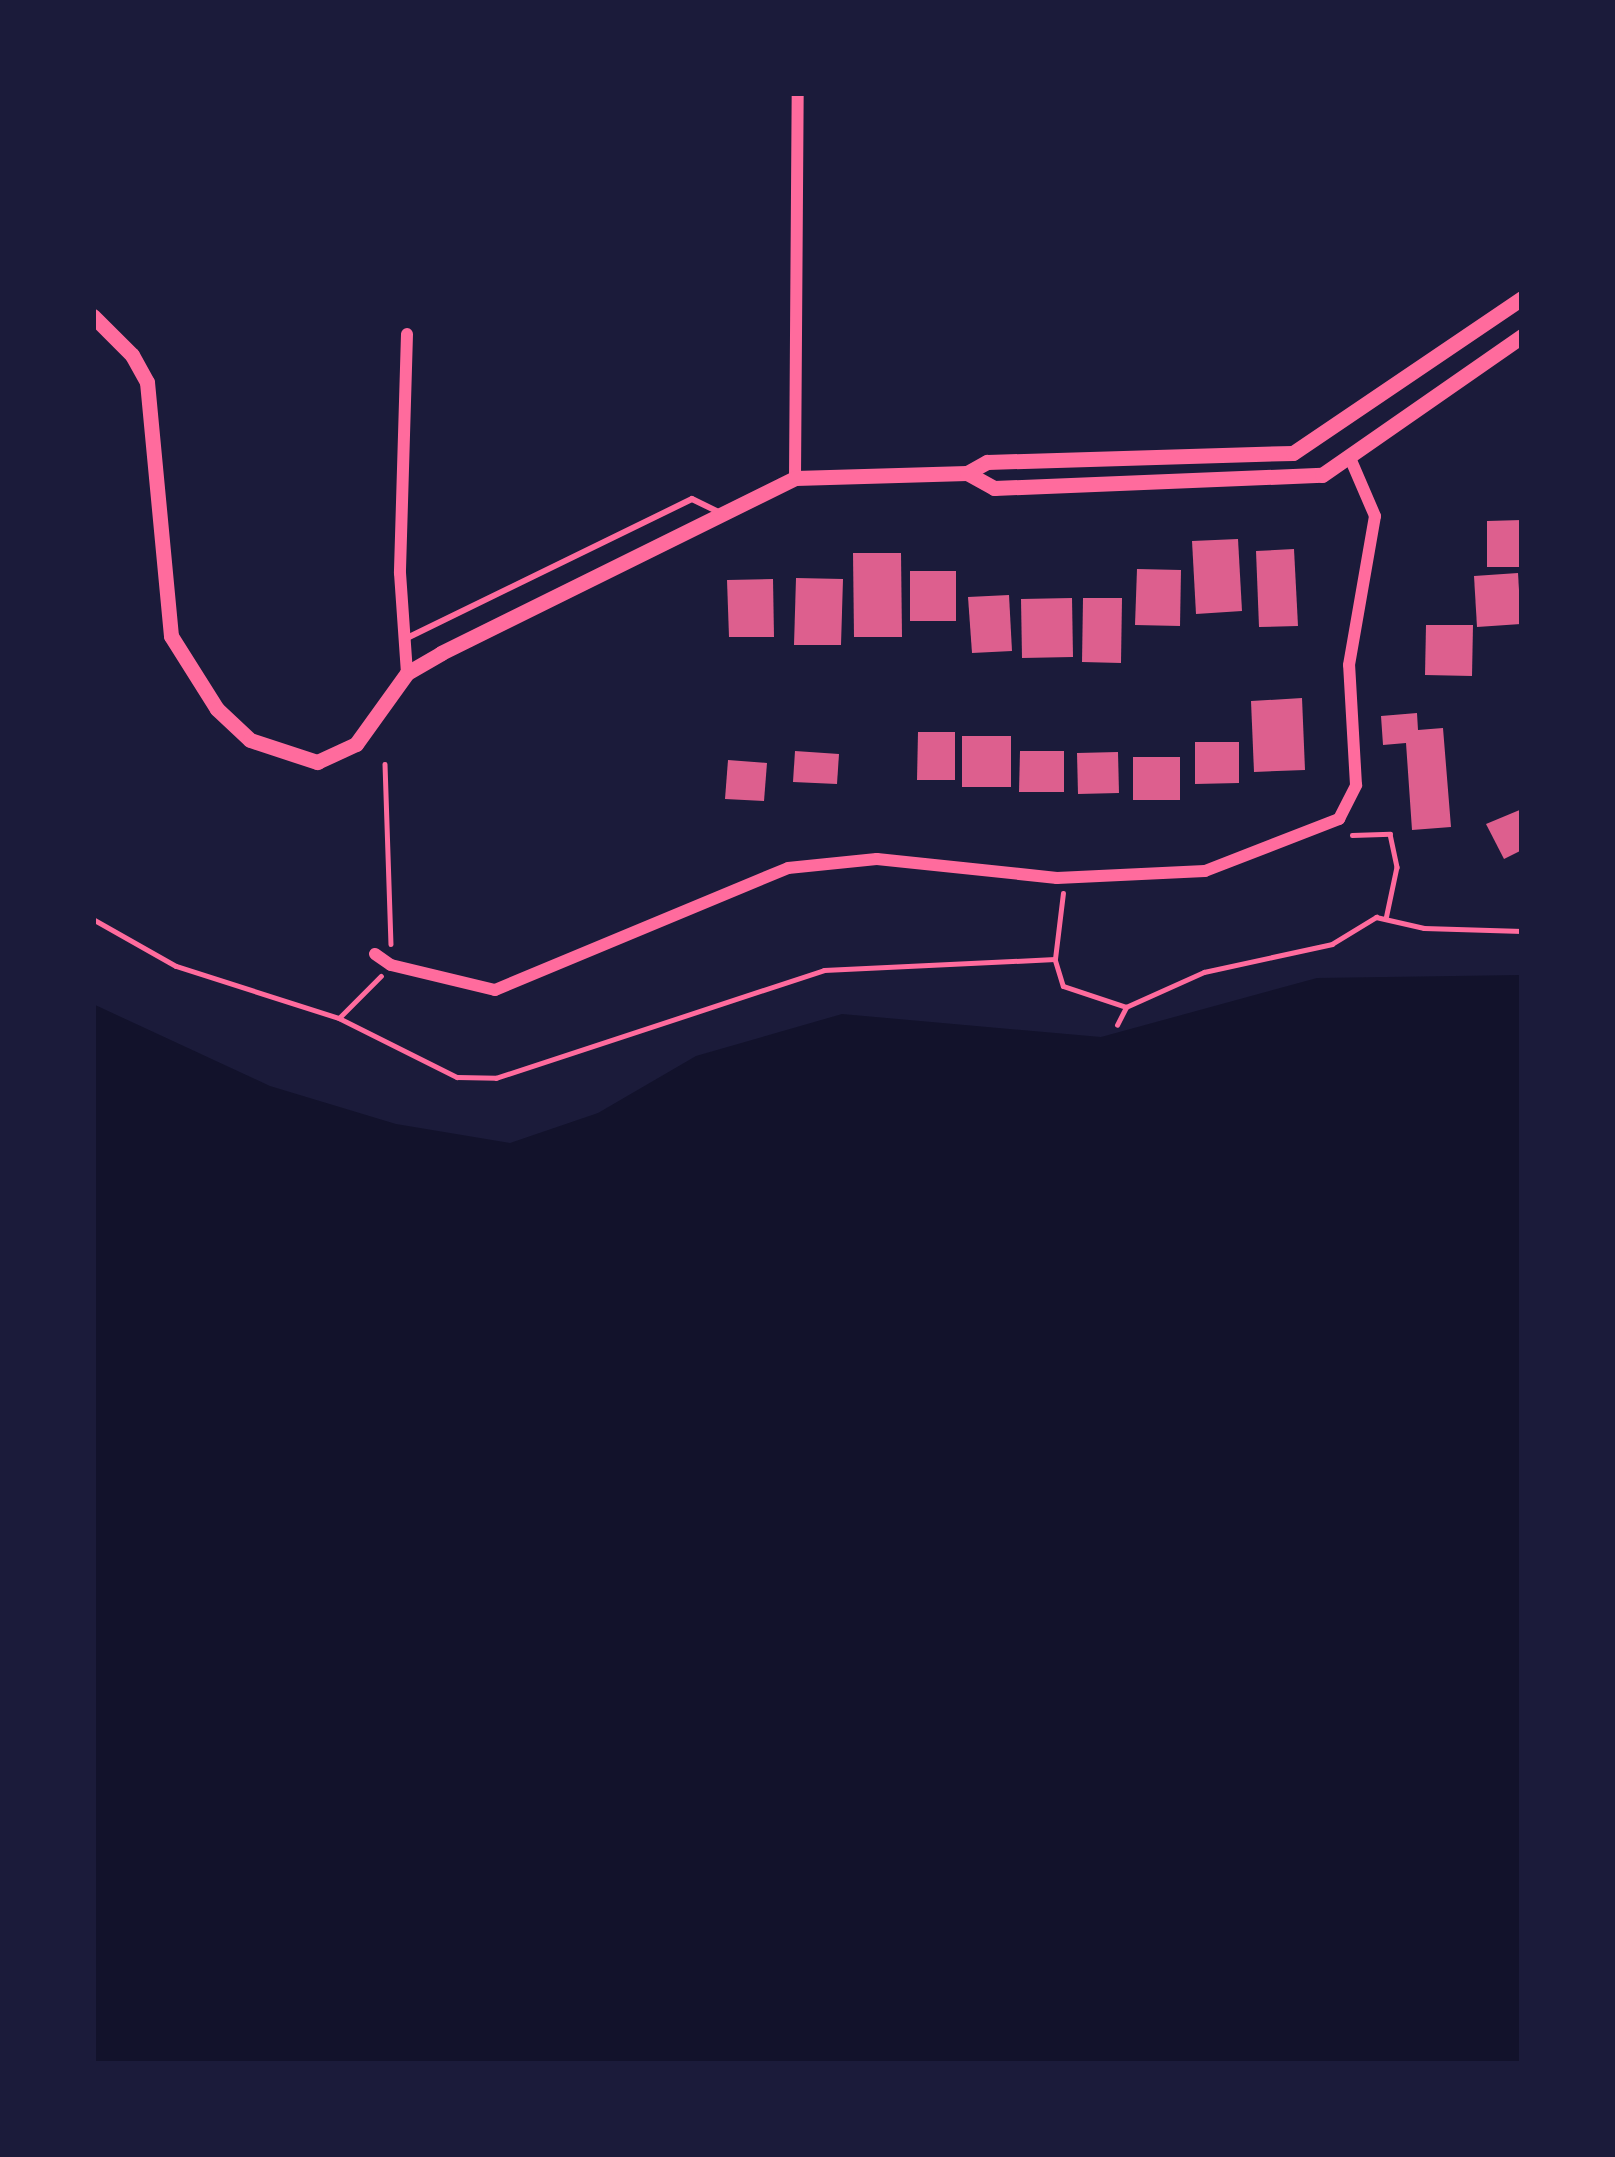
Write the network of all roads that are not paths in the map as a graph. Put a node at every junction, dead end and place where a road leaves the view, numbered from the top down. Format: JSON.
{"nodes":[{"id":1,"x":798,"y":93,"type":"edge"},
{"id":2,"x":1522,"y":298,"type":"edge"},
{"id":3,"x":93,"y":316,"type":"edge"},
{"id":4,"x":406,"y":334,"type":"dead end"},
{"id":5,"x":1522,"y":336,"type":"edge"},
{"id":6,"x":1350,"y":458,"type":"junction"},
{"id":7,"x":967,"y":473,"type":"junction"},
{"id":8,"x":795,"y":478,"type":"junction"},
{"id":9,"x":720,"y":512,"type":"junction"},
{"id":10,"x":404,"y":639,"type":"junction"},
{"id":11,"x":407,"y":673,"type":"junction"},
{"id":12,"x":375,"y":954,"type":"dead end"}],
"edges":[{"from":1,"to":8,"type":"street"},
{"from":2,"to":7,"type":"street"},
{"from":3,"to":11,"type":"street"},
{"from":4,"to":10,"type":"street"},
{"from":5,"to":6,"type":"street"},
{"from":6,"to":7,"type":"street"},
{"from":6,"to":12,"type":"street"},
{"from":7,"to":8,"type":"street"},
{"from":8,"to":9,"type":"street"},
{"from":9,"to":10,"type":"lane"},
{"from":9,"to":11,"type":"street"},
{"from":10,"to":11,"type":"street"}]}
